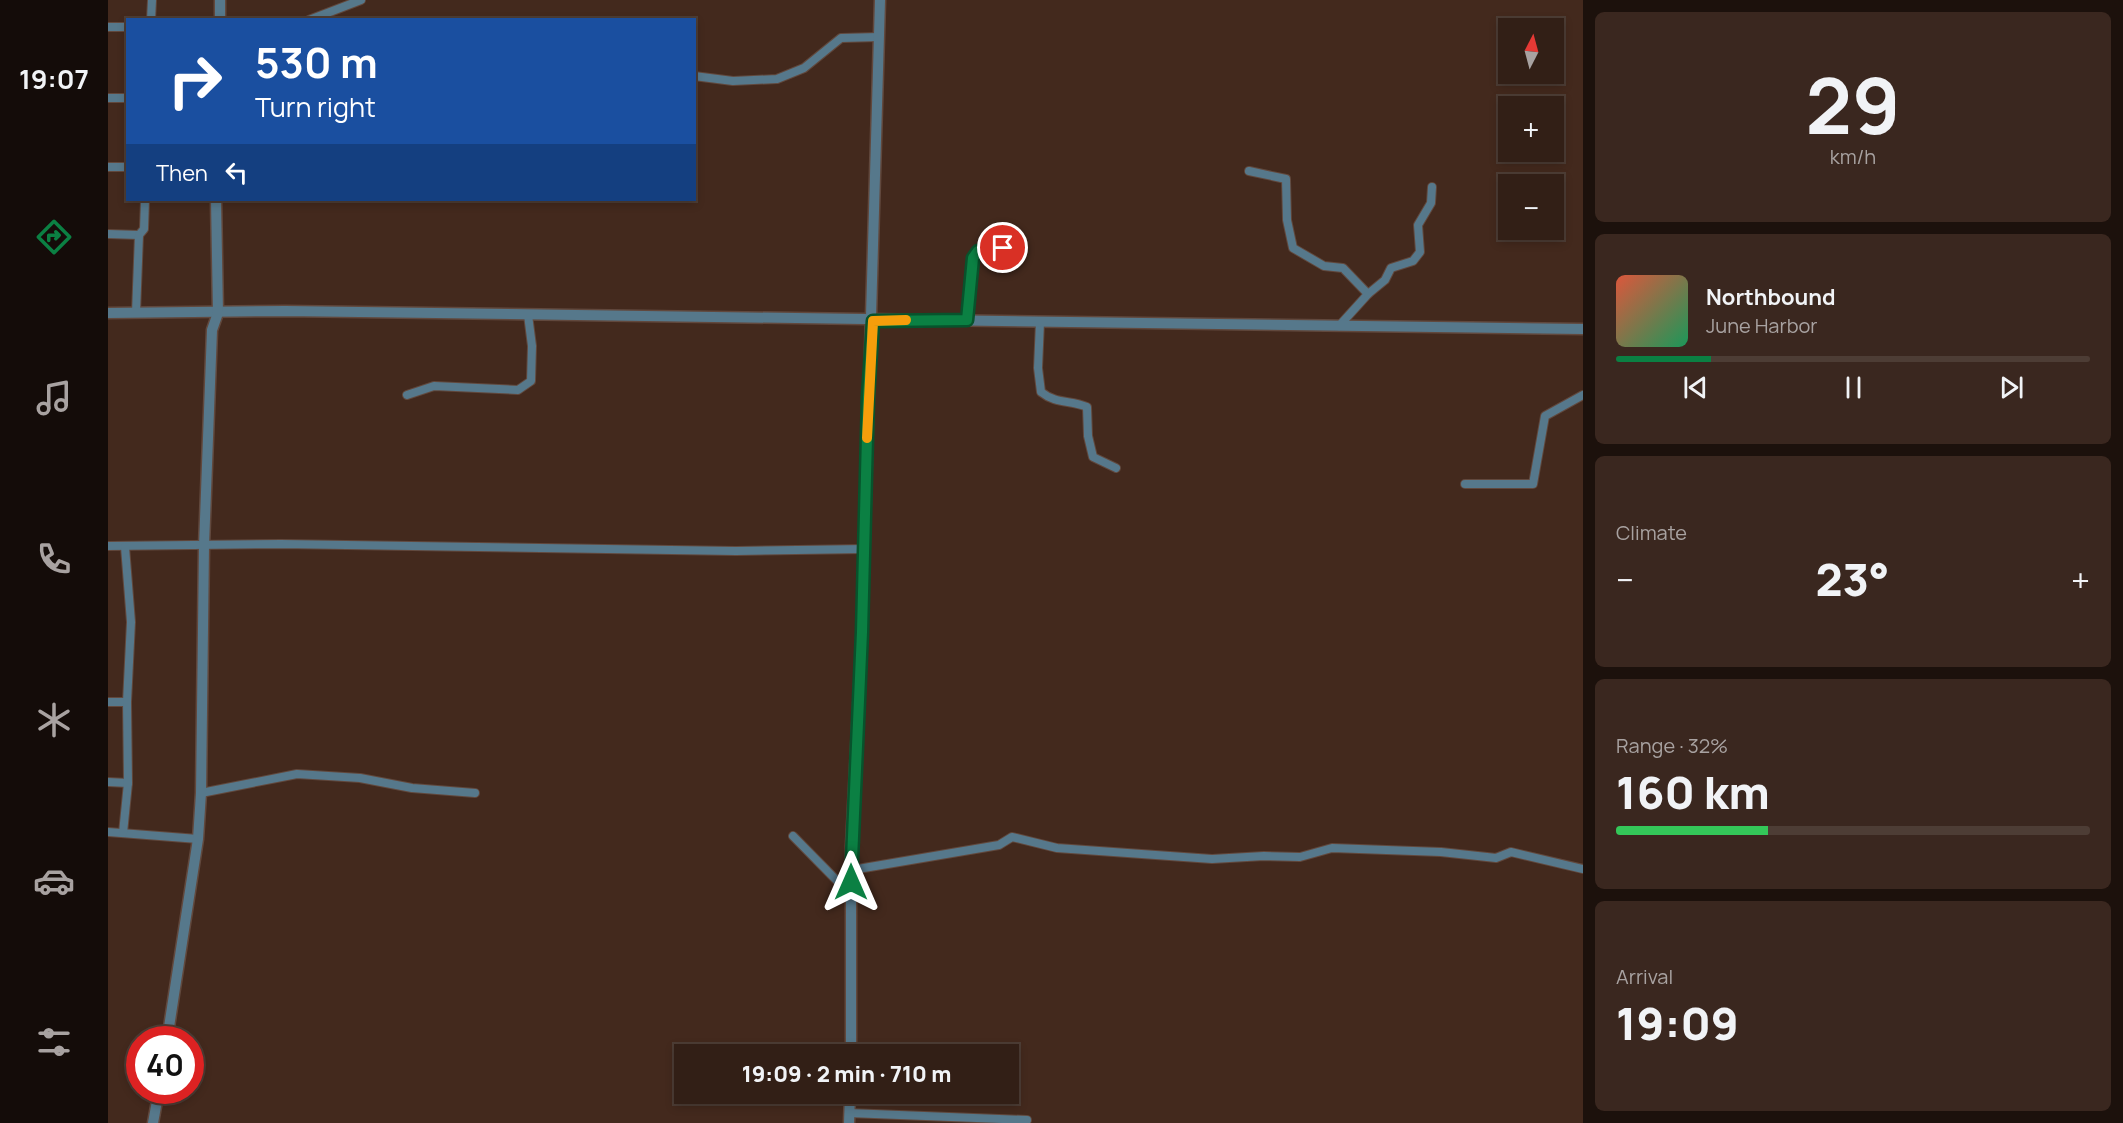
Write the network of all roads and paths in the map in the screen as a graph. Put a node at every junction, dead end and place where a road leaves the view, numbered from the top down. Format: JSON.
{"nodes":[{"id":1,"x":152,"y":0,"type":"edge"},
{"id":2,"x":220,"y":0,"type":"edge"},
{"id":3,"x":361,"y":0,"type":"edge"},
{"id":4,"x":880,"y":0,"type":"edge"},
{"id":5,"x":151,"y":18,"type":"edge"},
{"id":6,"x":220,"y":18,"type":"edge"},
{"id":7,"x":314,"y":18,"type":"edge"},
{"id":8,"x":108,"y":27,"type":"edge"},
{"id":9,"x":126,"y":27,"type":"edge"},
{"id":10,"x":879,"y":37,"type":"junction"},
{"id":11,"x":696,"y":76,"type":"edge"},
{"id":12,"x":108,"y":98,"type":"edge"},
{"id":13,"x":126,"y":98,"type":"edge"},
{"id":14,"x":108,"y":167,"type":"edge"},
{"id":15,"x":126,"y":167,"type":"edge"},
{"id":16,"x":1249,"y":171,"type":"dead end"},
{"id":17,"x":1432,"y":187,"type":"dead end"},
{"id":18,"x":145,"y":201,"type":"edge"},
{"id":19,"x":216,"y":201,"type":"edge"},
{"id":20,"x":108,"y":234,"type":"edge"},
{"id":21,"x":139,"y":235,"type":"junction"},
{"id":22,"x":1003,"y":248,"type":"dead end"},
{"id":23,"x":1368,"y":294,"type":"junction"},
{"id":24,"x":108,"y":313,"type":"edge"},
{"id":25,"x":136,"y":313,"type":"junction"},
{"id":26,"x":218,"y":313,"type":"junction"},
{"id":27,"x":528,"y":315,"type":"junction"},
{"id":28,"x":967,"y":320,"type":"junction"},
{"id":29,"x":873,"y":321,"type":"junction"},
{"id":30,"x":1040,"y":322,"type":"junction"},
{"id":31,"x":1339,"y":326,"type":"junction"},
{"id":32,"x":1583,"y":329,"type":"edge"},
{"id":33,"x":407,"y":395,"type":"dead end"},
{"id":34,"x":1583,"y":395,"type":"edge"},
{"id":35,"x":1116,"y":468,"type":"dead end"},
{"id":36,"x":1465,"y":484,"type":"dead end"},
{"id":37,"x":108,"y":546,"type":"edge"},
{"id":38,"x":204,"y":546,"type":"junction"},
{"id":39,"x":125,"y":547,"type":"junction"},
{"id":40,"x":865,"y":549,"type":"junction"},
{"id":41,"x":108,"y":702,"type":"edge"},
{"id":42,"x":127,"y":702,"type":"junction"},
{"id":43,"x":108,"y":782,"type":"edge"},
{"id":44,"x":128,"y":783,"type":"junction"},
{"id":45,"x":201,"y":793,"type":"junction"},
{"id":46,"x":475,"y":793,"type":"dead end"},
{"id":47,"x":108,"y":832,"type":"edge"},
{"id":48,"x":123,"y":833,"type":"junction"},
{"id":49,"x":793,"y":836,"type":"dead end"},
{"id":50,"x":198,"y":839,"type":"junction"},
{"id":51,"x":1583,"y":869,"type":"edge"},
{"id":52,"x":852,"y":870,"type":"junction"},
{"id":53,"x":851,"y":896,"type":"junction"},
{"id":54,"x":169,"y":1026,"type":"edge"},
{"id":55,"x":851,"y":1044,"type":"edge"},
{"id":56,"x":156,"y":1104,"type":"edge"},
{"id":57,"x":849,"y":1118,"type":"edge"},
{"id":58,"x":1027,"y":1120,"type":"dead end"},
{"id":59,"x":153,"y":1123,"type":"edge"}],
"edges":[{"from":1,"to":5,"type":"street"},
{"from":2,"to":6,"type":"street"},
{"from":3,"to":7,"type":"street"},
{"from":4,"to":10,"type":"street"},
{"from":8,"to":9,"type":"street"},
{"from":10,"to":11,"type":"street"},
{"from":10,"to":29,"type":"street"},
{"from":12,"to":13,"type":"street"},
{"from":14,"to":15,"type":"street"},
{"from":16,"to":23,"type":"street"},
{"from":17,"to":23,"type":"street"},
{"from":18,"to":21,"type":"street"},
{"from":19,"to":26,"type":"street"},
{"from":20,"to":21,"type":"street"},
{"from":21,"to":25,"type":"street"},
{"from":22,"to":28,"type":"street"},
{"from":23,"to":31,"type":"street"},
{"from":24,"to":25,"type":"street"},
{"from":25,"to":26,"type":"street"},
{"from":26,"to":27,"type":"street"},
{"from":26,"to":38,"type":"street"},
{"from":27,"to":29,"type":"street"},
{"from":27,"to":33,"type":"street"},
{"from":28,"to":29,"type":"street"},
{"from":28,"to":30,"type":"street"},
{"from":29,"to":40,"type":"street"},
{"from":30,"to":31,"type":"street"},
{"from":30,"to":35,"type":"street"},
{"from":31,"to":32,"type":"street"},
{"from":34,"to":36,"type":"street"},
{"from":37,"to":39,"type":"street"},
{"from":38,"to":39,"type":"street"},
{"from":38,"to":40,"type":"street"},
{"from":38,"to":45,"type":"street"},
{"from":39,"to":42,"type":"street"},
{"from":40,"to":52,"type":"street"},
{"from":41,"to":42,"type":"street"},
{"from":42,"to":44,"type":"street"},
{"from":43,"to":44,"type":"street"},
{"from":44,"to":48,"type":"street"},
{"from":45,"to":46,"type":"street"},
{"from":45,"to":50,"type":"street"},
{"from":47,"to":48,"type":"street"},
{"from":48,"to":50,"type":"street"},
{"from":49,"to":53,"type":"street"},
{"from":50,"to":54,"type":"street"},
{"from":51,"to":52,"type":"street"},
{"from":52,"to":53,"type":"street"},
{"from":53,"to":55,"type":"street"},
{"from":56,"to":59,"type":"street"},
{"from":57,"to":58,"type":"street"}]}
